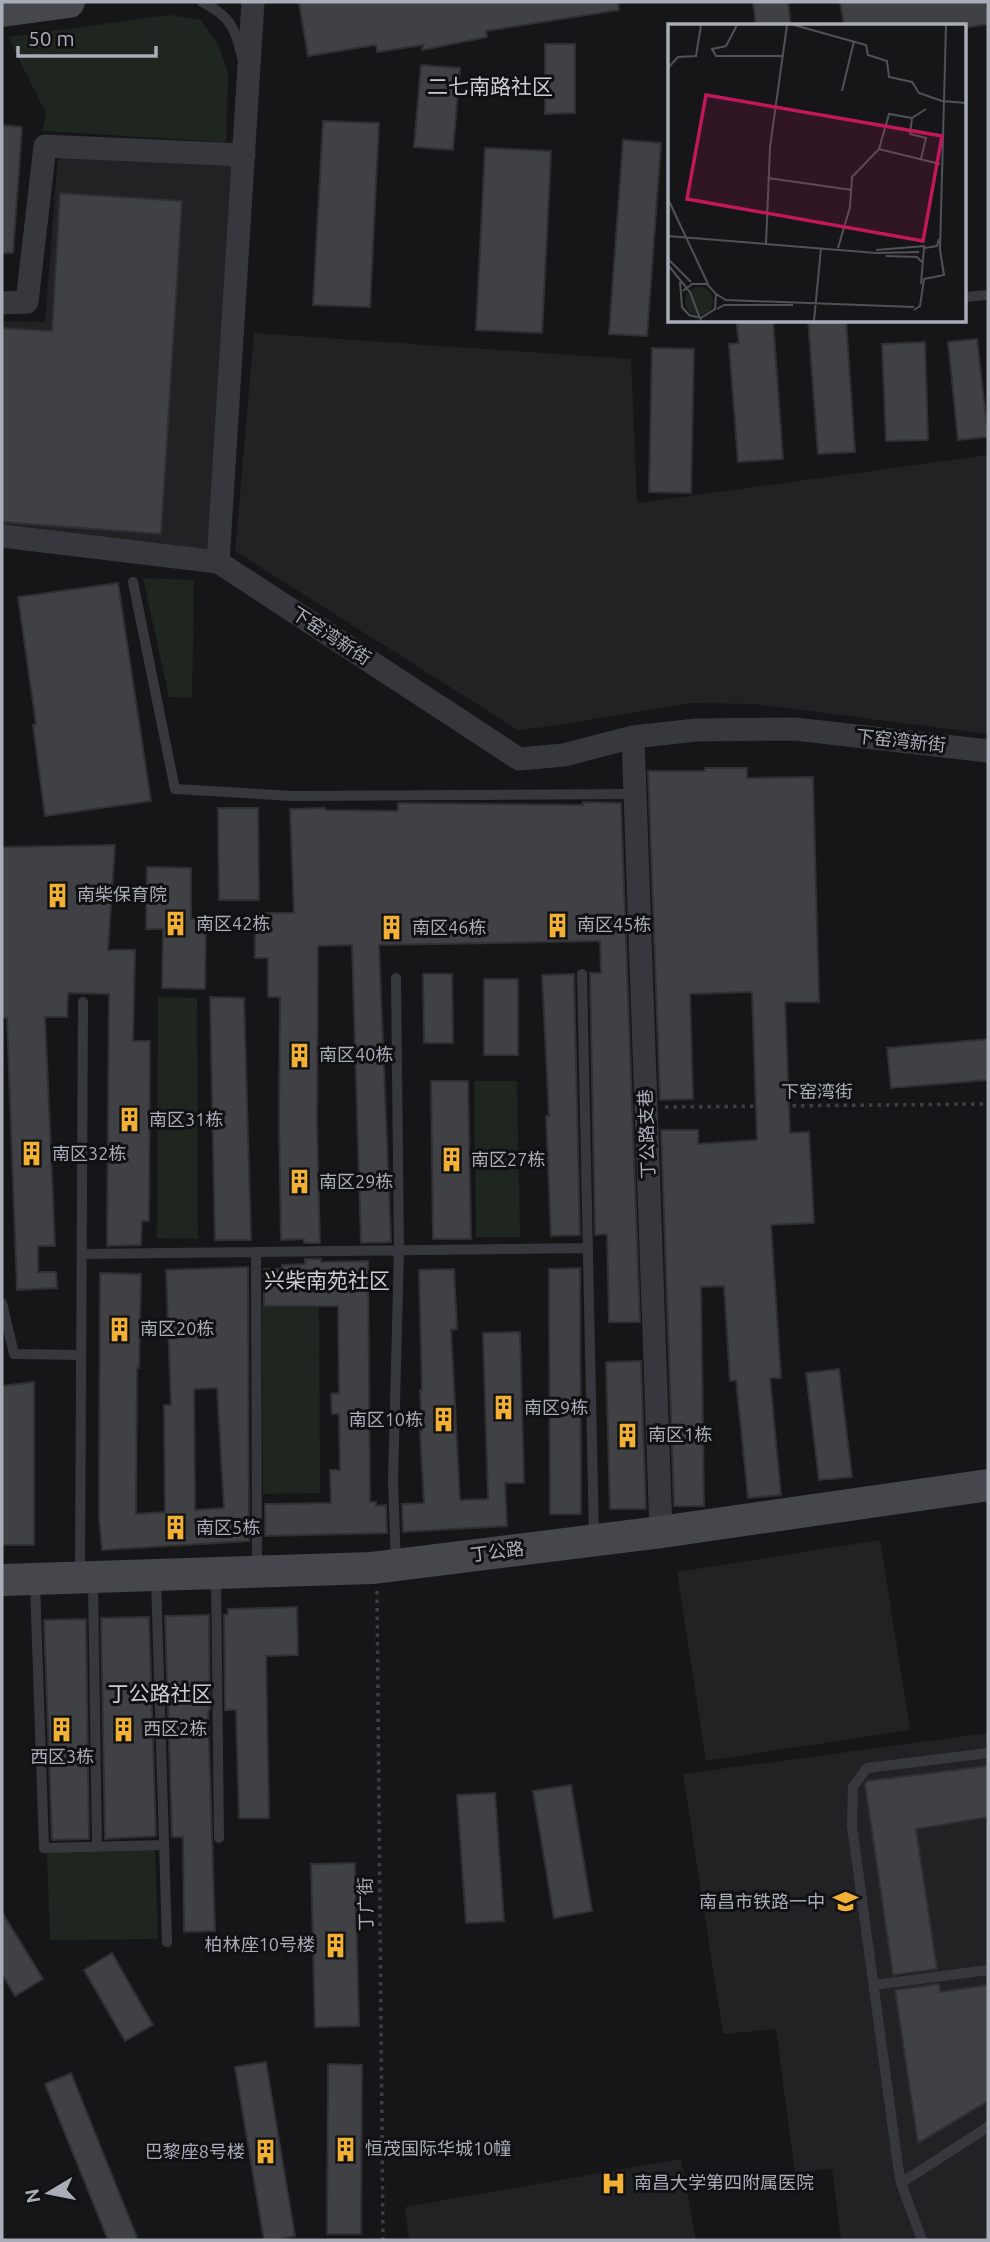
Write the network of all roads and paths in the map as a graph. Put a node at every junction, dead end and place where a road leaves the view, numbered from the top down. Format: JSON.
{"nodes":[{"id":1,"x":69,"y":2,"type":"edge"},
{"id":2,"x":202,"y":2,"type":"edge"},
{"id":3,"x":253,"y":2,"type":"edge"},
{"id":4,"x":2,"y":11,"type":"edge"},
{"id":5,"x":248,"y":83,"type":"junction"},
{"id":6,"x":243,"y":155,"type":"junction"},
{"id":7,"x":988,"y":295,"type":"edge"},
{"id":8,"x":965,"y":298,"type":"edge"},
{"id":9,"x":2,"y":303,"type":"edge"},
{"id":10,"x":2,"y":536,"type":"edge"},
{"id":11,"x":218,"y":562,"type":"junction"},
{"id":12,"x":133,"y":582,"type":"dead end"},
{"id":13,"x":633,"y":737,"type":"junction"},
{"id":14,"x":988,"y":751,"type":"edge"},
{"id":15,"x":635,"y":794,"type":"junction"},
{"id":16,"x":582,"y":974,"type":"dead end"},
{"id":17,"x":396,"y":978,"type":"dead end"},
{"id":18,"x":83,"y":1002,"type":"dead end"},
{"id":19,"x":988,"y":1104,"type":"edge"},
{"id":20,"x":646,"y":1107,"type":"junction"},
{"id":21,"x":588,"y":1248,"type":"junction"},
{"id":22,"x":399,"y":1250,"type":"junction"},
{"id":23,"x":256,"y":1252,"type":"junction"},
{"id":24,"x":82,"y":1254,"type":"junction"},
{"id":25,"x":2,"y":1303,"type":"edge"},
{"id":26,"x":81,"y":1355,"type":"junction"},
{"id":27,"x":988,"y":1485,"type":"edge"},
{"id":28,"x":661,"y":1532,"type":"junction"},
{"id":29,"x":594,"y":1540,"type":"junction"},
{"id":30,"x":386,"y":1567,"type":"junction"},
{"id":31,"x":257,"y":1572,"type":"junction"},
{"id":32,"x":216,"y":1573,"type":"junction"},
{"id":33,"x":156,"y":1575,"type":"junction"},
{"id":34,"x":86,"y":1577,"type":"junction"},
{"id":35,"x":35,"y":1579,"type":"junction"},
{"id":36,"x":2,"y":1580,"type":"edge"},
{"id":37,"x":988,"y":1753,"type":"edge"},
{"id":38,"x":219,"y":1838,"type":"dead end"},
{"id":39,"x":164,"y":1845,"type":"junction"},
{"id":40,"x":97,"y":1846,"type":"junction"},
{"id":41,"x":167,"y":1942,"type":"dead end"},
{"id":42,"x":988,"y":1970,"type":"edge"},
{"id":43,"x":874,"y":1985,"type":"junction"},
{"id":44,"x":988,"y":2127,"type":"edge"},
{"id":45,"x":901,"y":2183,"type":"junction"},
{"id":46,"x":383,"y":2240,"type":"edge"},
{"id":47,"x":922,"y":2240,"type":"edge"}],
"edges":[{"from":1,"to":4,"type":"street"},
{"from":2,"to":5,"type":"lane"},
{"from":3,"to":5,"type":"street"},
{"from":5,"to":6,"type":"street"},
{"from":6,"to":9,"type":"street"},
{"from":6,"to":11,"type":"street"},
{"from":7,"to":8,"type":"lane"},
{"from":10,"to":11,"type":"street"},
{"from":11,"to":13,"type":"street","name":"下窑湾新街"},
{"from":12,"to":15,"type":"lane"},
{"from":13,"to":14,"type":"street","name":"下窑湾新街"},
{"from":13,"to":15,"type":"street","name":"丁公路支巷"},
{"from":15,"to":20,"type":"street","name":"丁公路支巷"},
{"from":16,"to":21,"type":"lane"},
{"from":17,"to":22,"type":"lane"},
{"from":18,"to":24,"type":"lane"},
{"from":19,"to":20,"type":"path","name":"下窑湾街"},
{"from":20,"to":28,"type":"street","name":"丁公路支巷"},
{"from":21,"to":22,"type":"lane"},
{"from":21,"to":29,"type":"lane"},
{"from":22,"to":23,"type":"lane"},
{"from":22,"to":30,"type":"lane"},
{"from":23,"to":24,"type":"lane"},
{"from":23,"to":31,"type":"lane"},
{"from":24,"to":26,"type":"lane"},
{"from":25,"to":26,"type":"lane"},
{"from":26,"to":34,"type":"lane"},
{"from":27,"to":28,"type":"street","name":"丁公路"},
{"from":28,"to":29,"type":"street","name":"丁公路"},
{"from":29,"to":30,"type":"street","name":"丁公路"},
{"from":30,"to":31,"type":"street","name":"丁公路"},
{"from":30,"to":46,"type":"path","name":"丁广街"},
{"from":31,"to":32,"type":"street","name":"丁公路"},
{"from":32,"to":33,"type":"street","name":"丁公路"},
{"from":32,"to":38,"type":"lane"},
{"from":33,"to":34,"type":"street","name":"丁公路"},
{"from":33,"to":39,"type":"lane"},
{"from":34,"to":35,"type":"street","name":"丁公路"},
{"from":34,"to":40,"type":"lane"},
{"from":35,"to":36,"type":"street","name":"丁公路"},
{"from":35,"to":40,"type":"lane"},
{"from":37,"to":43,"type":"lane"},
{"from":39,"to":40,"type":"lane"},
{"from":39,"to":41,"type":"lane"},
{"from":42,"to":43,"type":"lane"},
{"from":43,"to":45,"type":"lane"},
{"from":44,"to":45,"type":"lane"},
{"from":45,"to":47,"type":"lane"}]}
